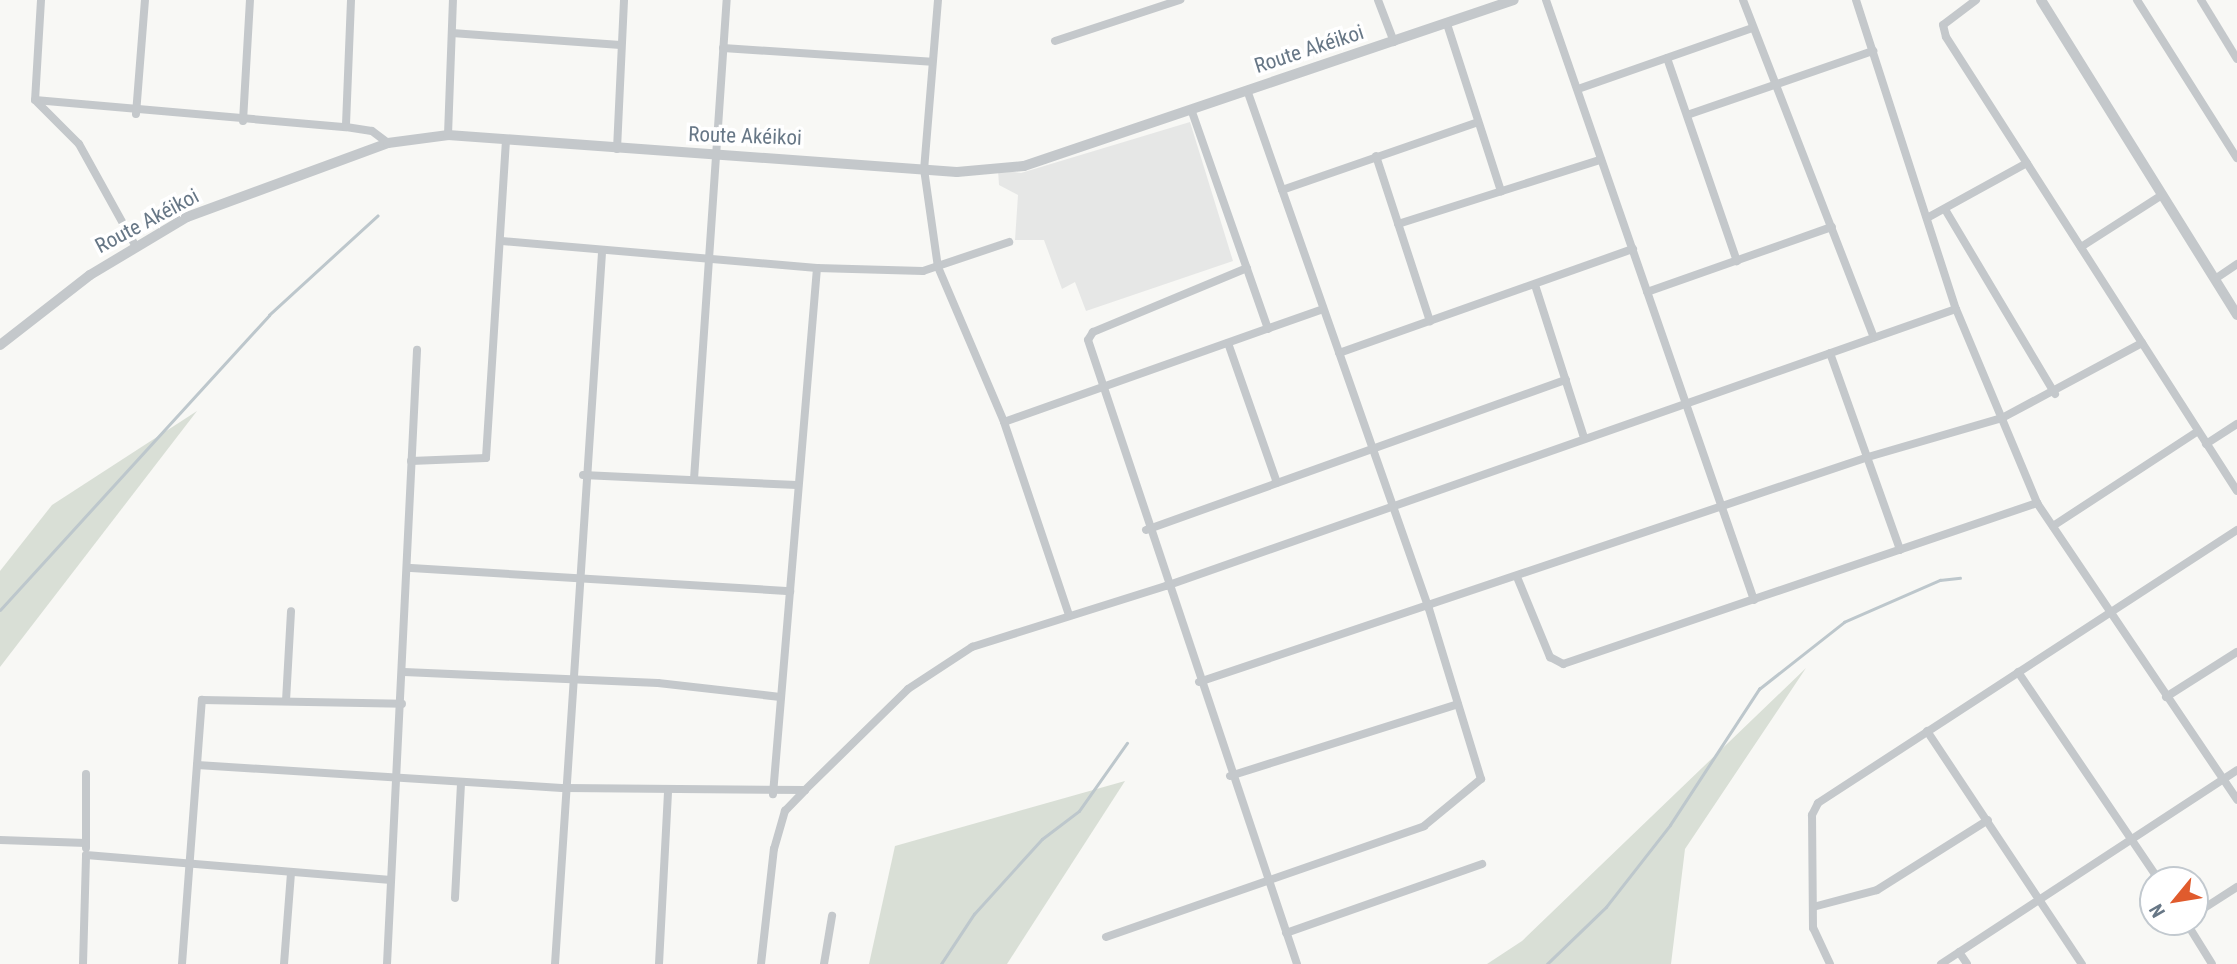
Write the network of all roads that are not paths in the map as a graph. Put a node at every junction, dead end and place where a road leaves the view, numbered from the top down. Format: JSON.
{"nodes":[{"id":1,"x":41,"y":0,"type":"edge"},
{"id":2,"x":145,"y":0,"type":"edge"},
{"id":3,"x":250,"y":0,"type":"edge"},
{"id":4,"x":351,"y":0,"type":"edge"},
{"id":5,"x":453,"y":0,"type":"edge"},
{"id":6,"x":624,"y":0,"type":"edge"},
{"id":7,"x":727,"y":0,"type":"edge"},
{"id":8,"x":938,"y":0,"type":"edge"},
{"id":9,"x":1181,"y":0,"type":"edge"},
{"id":10,"x":1378,"y":0,"type":"edge"},
{"id":11,"x":1514,"y":0,"type":"edge"},
{"id":12,"x":1546,"y":0,"type":"edge"},
{"id":13,"x":1743,"y":0,"type":"edge"},
{"id":14,"x":1856,"y":0,"type":"edge"},
{"id":15,"x":1976,"y":0,"type":"edge"},
{"id":16,"x":2040,"y":0,"type":"edge"},
{"id":17,"x":2137,"y":0,"type":"edge"},
{"id":18,"x":2201,"y":0,"type":"edge"},
{"id":19,"x":1447,"y":24,"type":"junction"},
{"id":20,"x":1752,"y":28,"type":"junction"},
{"id":21,"x":452,"y":33,"type":"junction"},
{"id":22,"x":1055,"y":41,"type":"dead end"},
{"id":23,"x":1394,"y":42,"type":"junction"},
{"id":24,"x":621,"y":45,"type":"junction"},
{"id":25,"x":723,"y":48,"type":"junction"},
{"id":26,"x":1873,"y":51,"type":"junction"},
{"id":27,"x":1667,"y":58,"type":"junction"},
{"id":28,"x":2237,"y":59,"type":"edge"},
{"id":29,"x":932,"y":62,"type":"junction"},
{"id":30,"x":1780,"y":83,"type":"junction"},
{"id":31,"x":1578,"y":89,"type":"junction"},
{"id":32,"x":1247,"y":90,"type":"junction"},
{"id":33,"x":35,"y":100,"type":"junction"},
{"id":34,"x":1191,"y":109,"type":"junction"},
{"id":35,"x":136,"y":114,"type":"junction"},
{"id":36,"x":1690,"y":114,"type":"junction"},
{"id":37,"x":243,"y":121,"type":"junction"},
{"id":38,"x":1478,"y":122,"type":"junction"},
{"id":39,"x":346,"y":127,"type":"junction"},
{"id":40,"x":448,"y":135,"type":"junction"},
{"id":41,"x":506,"y":142,"type":"junction"},
{"id":42,"x":388,"y":143,"type":"junction"},
{"id":43,"x":617,"y":149,"type":"junction"},
{"id":44,"x":715,"y":156,"type":"junction"},
{"id":45,"x":1376,"y":156,"type":"junction"},
{"id":46,"x":2237,"y":158,"type":"edge"},
{"id":47,"x":1601,"y":160,"type":"junction"},
{"id":48,"x":2027,"y":163,"type":"junction"},
{"id":49,"x":924,"y":169,"type":"junction"},
{"id":50,"x":1282,"y":191,"type":"junction"},
{"id":51,"x":1501,"y":191,"type":"junction"},
{"id":52,"x":2162,"y":195,"type":"junction"},
{"id":53,"x":1946,"y":211,"type":"junction"},
{"id":54,"x":1927,"y":218,"type":"junction"},
{"id":55,"x":1398,"y":224,"type":"junction"},
{"id":56,"x":1832,"y":227,"type":"junction"},
{"id":57,"x":502,"y":241,"type":"junction"},
{"id":58,"x":1009,"y":242,"type":"dead end"},
{"id":59,"x":135,"y":245,"type":"junction"},
{"id":60,"x":2081,"y":247,"type":"junction"},
{"id":61,"x":1633,"y":249,"type":"junction"},
{"id":62,"x":602,"y":253,"type":"junction"},
{"id":63,"x":704,"y":258,"type":"junction"},
{"id":64,"x":1737,"y":261,"type":"junction"},
{"id":65,"x":2237,"y":264,"type":"edge"},
{"id":66,"x":937,"y":267,"type":"junction"},
{"id":67,"x":817,"y":268,"type":"junction"},
{"id":68,"x":1247,"y":268,"type":"junction"},
{"id":69,"x":2215,"y":279,"type":"junction"},
{"id":70,"x":1535,"y":285,"type":"junction"},
{"id":71,"x":1647,"y":292,"type":"junction"},
{"id":72,"x":1323,"y":309,"type":"junction"},
{"id":73,"x":1956,"y":309,"type":"junction"},
{"id":74,"x":2237,"y":315,"type":"edge"},
{"id":75,"x":1430,"y":321,"type":"junction"},
{"id":76,"x":1268,"y":329,"type":"junction"},
{"id":77,"x":1874,"y":338,"type":"junction"},
{"id":78,"x":1228,"y":343,"type":"junction"},
{"id":79,"x":2143,"y":343,"type":"junction"},
{"id":80,"x":0,"y":345,"type":"edge"},
{"id":81,"x":417,"y":350,"type":"dead end"},
{"id":82,"x":1339,"y":353,"type":"junction"},
{"id":83,"x":1830,"y":353,"type":"junction"},
{"id":84,"x":1566,"y":380,"type":"junction"},
{"id":85,"x":1102,"y":388,"type":"junction"},
{"id":86,"x":2055,"y":394,"type":"junction"},
{"id":87,"x":1684,"y":403,"type":"junction"},
{"id":88,"x":2002,"y":418,"type":"junction"},
{"id":89,"x":1004,"y":422,"type":"junction"},
{"id":90,"x":2237,"y":424,"type":"edge"},
{"id":91,"x":2198,"y":431,"type":"junction"},
{"id":92,"x":1584,"y":438,"type":"junction"},
{"id":93,"x":2206,"y":444,"type":"junction"},
{"id":94,"x":1372,"y":448,"type":"junction"},
{"id":95,"x":1868,"y":457,"type":"junction"},
{"id":96,"x":411,"y":461,"type":"junction"},
{"id":97,"x":583,"y":475,"type":"junction"},
{"id":98,"x":694,"y":479,"type":"junction"},
{"id":99,"x":1277,"y":483,"type":"junction"},
{"id":100,"x":797,"y":485,"type":"junction"},
{"id":101,"x":2237,"y":491,"type":"edge"},
{"id":102,"x":2037,"y":503,"type":"junction"},
{"id":103,"x":1721,"y":505,"type":"junction"},
{"id":104,"x":1392,"y":506,"type":"junction"},
{"id":105,"x":2053,"y":526,"type":"junction"},
{"id":106,"x":1146,"y":530,"type":"junction"},
{"id":107,"x":2237,"y":530,"type":"edge"},
{"id":108,"x":1900,"y":550,"type":"junction"},
{"id":109,"x":411,"y":568,"type":"junction"},
{"id":110,"x":1517,"y":577,"type":"junction"},
{"id":111,"x":577,"y":578,"type":"junction"},
{"id":112,"x":1166,"y":586,"type":"junction"},
{"id":113,"x":790,"y":590,"type":"junction"},
{"id":114,"x":1754,"y":600,"type":"junction"},
{"id":115,"x":1429,"y":609,"type":"junction"},
{"id":116,"x":291,"y":611,"type":"dead end"},
{"id":117,"x":2109,"y":613,"type":"junction"},
{"id":118,"x":1069,"y":615,"type":"junction"},
{"id":119,"x":2237,"y":652,"type":"edge"},
{"id":120,"x":404,"y":672,"type":"junction"},
{"id":121,"x":2018,"y":672,"type":"junction"},
{"id":122,"x":572,"y":678,"type":"junction"},
{"id":123,"x":1199,"y":682,"type":"junction"},
{"id":124,"x":780,"y":697,"type":"junction"},
{"id":125,"x":2166,"y":697,"type":"junction"},
{"id":126,"x":286,"y":701,"type":"junction"},
{"id":127,"x":402,"y":704,"type":"junction"},
{"id":128,"x":1458,"y":704,"type":"junction"},
{"id":129,"x":1927,"y":731,"type":"junction"},
{"id":130,"x":197,"y":765,"type":"junction"},
{"id":131,"x":2237,"y":770,"type":"edge"},
{"id":132,"x":86,"y":774,"type":"dead end"},
{"id":133,"x":1230,"y":776,"type":"junction"},
{"id":134,"x":2222,"y":779,"type":"junction"},
{"id":135,"x":397,"y":780,"type":"junction"},
{"id":136,"x":461,"y":783,"type":"junction"},
{"id":137,"x":565,"y":788,"type":"junction"},
{"id":138,"x":805,"y":790,"type":"junction"},
{"id":139,"x":668,"y":791,"type":"junction"},
{"id":140,"x":773,"y":794,"type":"junction"},
{"id":141,"x":2237,"y":800,"type":"edge"},
{"id":142,"x":1988,"y":820,"type":"junction"},
{"id":143,"x":0,"y":840,"type":"edge"},
{"id":144,"x":2133,"y":840,"type":"junction"},
{"id":145,"x":86,"y":843,"type":"junction"},
{"id":146,"x":86,"y":855,"type":"junction"},
{"id":147,"x":1482,"y":864,"type":"dead end"},
{"id":148,"x":2150,"y":866,"type":"edge"},
{"id":149,"x":188,"y":867,"type":"junction"},
{"id":150,"x":291,"y":874,"type":"junction"},
{"id":151,"x":1265,"y":879,"type":"junction"},
{"id":152,"x":391,"y":880,"type":"junction"},
{"id":153,"x":2237,"y":887,"type":"edge"},
{"id":154,"x":454,"y":898,"type":"dead end"},
{"id":155,"x":2043,"y":898,"type":"junction"},
{"id":156,"x":2209,"y":905,"type":"edge"},
{"id":157,"x":1813,"y":907,"type":"junction"},
{"id":158,"x":832,"y":916,"type":"dead end"},
{"id":159,"x":1286,"y":933,"type":"junction"},
{"id":160,"x":2195,"y":936,"type":"edge"},
{"id":161,"x":1105,"y":937,"type":"dead end"},
{"id":162,"x":1959,"y":952,"type":"junction"},
{"id":163,"x":83,"y":964,"type":"edge"},
{"id":164,"x":182,"y":964,"type":"edge"},
{"id":165,"x":284,"y":964,"type":"edge"},
{"id":166,"x":387,"y":964,"type":"edge"},
{"id":167,"x":555,"y":964,"type":"edge"},
{"id":168,"x":659,"y":964,"type":"edge"},
{"id":169,"x":761,"y":964,"type":"edge"},
{"id":170,"x":824,"y":964,"type":"edge"},
{"id":171,"x":1297,"y":964,"type":"edge"},
{"id":172,"x":1830,"y":964,"type":"edge"},
{"id":173,"x":1941,"y":964,"type":"edge"},
{"id":174,"x":1967,"y":964,"type":"edge"},
{"id":175,"x":2082,"y":964,"type":"edge"},
{"id":176,"x":2212,"y":964,"type":"edge"}],
"edges":[{"from":1,"to":33,"type":"street"},
{"from":2,"to":35,"type":"street"},
{"from":3,"to":37,"type":"street"},
{"from":4,"to":39,"type":"street"},
{"from":5,"to":21,"type":"street"},
{"from":6,"to":24,"type":"street"},
{"from":7,"to":25,"type":"street"},
{"from":8,"to":29,"type":"street"},
{"from":9,"to":22,"type":"street"},
{"from":10,"to":23,"type":"street"},
{"from":11,"to":19,"type":"street","name":"Route Akéikoi"},
{"from":12,"to":31,"type":"street"},
{"from":13,"to":20,"type":"street"},
{"from":14,"to":26,"type":"street"},
{"from":15,"to":48,"type":"street"},
{"from":16,"to":52,"type":"street"},
{"from":17,"to":46,"type":"street"},
{"from":18,"to":28,"type":"street"},
{"from":19,"to":23,"type":"street","name":"Route Akéikoi"},
{"from":19,"to":38,"type":"street"},
{"from":20,"to":27,"type":"street"},
{"from":20,"to":30,"type":"street"},
{"from":21,"to":24,"type":"street"},
{"from":21,"to":40,"type":"street"},
{"from":23,"to":32,"type":"street","name":"Route Akéikoi"},
{"from":24,"to":43,"type":"street"},
{"from":25,"to":29,"type":"street"},
{"from":25,"to":44,"type":"street"},
{"from":26,"to":30,"type":"street"},
{"from":26,"to":54,"type":"street"},
{"from":27,"to":31,"type":"street"},
{"from":27,"to":36,"type":"street"},
{"from":29,"to":49,"type":"street"},
{"from":30,"to":36,"type":"street"},
{"from":30,"to":56,"type":"street"},
{"from":31,"to":47,"type":"street"},
{"from":32,"to":34,"type":"street","name":"Route Akéikoi"},
{"from":32,"to":50,"type":"street"},
{"from":33,"to":35,"type":"street"},
{"from":33,"to":59,"type":"street"},
{"from":34,"to":49,"type":"street","name":"Route Akéikoi"},
{"from":34,"to":68,"type":"street"},
{"from":35,"to":37,"type":"street"},
{"from":36,"to":64,"type":"street"},
{"from":37,"to":39,"type":"street"},
{"from":38,"to":45,"type":"street"},
{"from":38,"to":51,"type":"street"},
{"from":39,"to":42,"type":"street"},
{"from":40,"to":41,"type":"street","name":"Route Akéikoi"},
{"from":40,"to":42,"type":"street","name":"Route Akéikoi"},
{"from":41,"to":43,"type":"street","name":"Route Akéikoi"},
{"from":41,"to":57,"type":"street"},
{"from":42,"to":59,"type":"street","name":"Route Akéikoi"},
{"from":43,"to":44,"type":"street","name":"Route Akéikoi"},
{"from":44,"to":49,"type":"street","name":"Route Akéikoi"},
{"from":44,"to":63,"type":"street"},
{"from":45,"to":50,"type":"street"},
{"from":45,"to":55,"type":"street"},
{"from":47,"to":51,"type":"street"},
{"from":47,"to":61,"type":"street"},
{"from":48,"to":53,"type":"street"},
{"from":48,"to":60,"type":"street"},
{"from":49,"to":66,"type":"street"},
{"from":50,"to":72,"type":"street"},
{"from":51,"to":55,"type":"street"},
{"from":52,"to":60,"type":"street"},
{"from":52,"to":69,"type":"street"},
{"from":53,"to":54,"type":"street"},
{"from":53,"to":86,"type":"street"},
{"from":54,"to":73,"type":"street"},
{"from":55,"to":75,"type":"street"},
{"from":56,"to":64,"type":"street"},
{"from":56,"to":77,"type":"street"},
{"from":57,"to":62,"type":"street"},
{"from":57,"to":96,"type":"street"},
{"from":58,"to":66,"type":"street"},
{"from":59,"to":80,"type":"street","name":"Route Akéikoi"},
{"from":60,"to":79,"type":"street"},
{"from":61,"to":70,"type":"street"},
{"from":61,"to":71,"type":"street"},
{"from":62,"to":63,"type":"street"},
{"from":62,"to":97,"type":"street"},
{"from":63,"to":67,"type":"street"},
{"from":63,"to":98,"type":"street"},
{"from":64,"to":71,"type":"street"},
{"from":65,"to":69,"type":"street"},
{"from":66,"to":67,"type":"street"},
{"from":66,"to":89,"type":"street"},
{"from":67,"to":100,"type":"street"},
{"from":68,"to":76,"type":"street"},
{"from":68,"to":85,"type":"street"},
{"from":69,"to":74,"type":"street"},
{"from":70,"to":75,"type":"street"},
{"from":70,"to":84,"type":"street"},
{"from":71,"to":87,"type":"street"},
{"from":72,"to":76,"type":"street"},
{"from":72,"to":82,"type":"street"},
{"from":73,"to":77,"type":"street"},
{"from":73,"to":88,"type":"street"},
{"from":75,"to":82,"type":"street"},
{"from":76,"to":78,"type":"street"},
{"from":77,"to":83,"type":"street"},
{"from":78,"to":85,"type":"street"},
{"from":78,"to":99,"type":"street"},
{"from":79,"to":86,"type":"street"},
{"from":79,"to":91,"type":"street"},
{"from":81,"to":96,"type":"street"},
{"from":82,"to":94,"type":"street"},
{"from":83,"to":87,"type":"street"},
{"from":83,"to":95,"type":"street"},
{"from":84,"to":92,"type":"street"},
{"from":84,"to":94,"type":"street"},
{"from":85,"to":89,"type":"street"},
{"from":85,"to":106,"type":"street"},
{"from":86,"to":88,"type":"street"},
{"from":87,"to":92,"type":"street"},
{"from":87,"to":103,"type":"street"},
{"from":88,"to":95,"type":"street"},
{"from":88,"to":102,"type":"street"},
{"from":89,"to":118,"type":"street"},
{"from":90,"to":93,"type":"street"},
{"from":91,"to":93,"type":"street"},
{"from":91,"to":105,"type":"street"},
{"from":92,"to":104,"type":"street"},
{"from":93,"to":101,"type":"street"},
{"from":94,"to":99,"type":"street"},
{"from":94,"to":104,"type":"street"},
{"from":95,"to":103,"type":"street"},
{"from":95,"to":108,"type":"street"},
{"from":96,"to":109,"type":"street"},
{"from":97,"to":98,"type":"street"},
{"from":97,"to":111,"type":"street"},
{"from":98,"to":100,"type":"street"},
{"from":99,"to":106,"type":"street"},
{"from":100,"to":113,"type":"street"},
{"from":102,"to":105,"type":"street"},
{"from":102,"to":108,"type":"street"},
{"from":103,"to":110,"type":"street"},
{"from":103,"to":114,"type":"street"},
{"from":104,"to":112,"type":"street"},
{"from":104,"to":115,"type":"street"},
{"from":105,"to":117,"type":"street"},
{"from":106,"to":112,"type":"street"},
{"from":107,"to":117,"type":"street"},
{"from":108,"to":114,"type":"street"},
{"from":109,"to":111,"type":"street"},
{"from":109,"to":120,"type":"street"},
{"from":110,"to":114,"type":"street"},
{"from":110,"to":115,"type":"street"},
{"from":111,"to":113,"type":"street"},
{"from":111,"to":122,"type":"street"},
{"from":112,"to":118,"type":"street"},
{"from":112,"to":123,"type":"street"},
{"from":113,"to":124,"type":"street"},
{"from":115,"to":123,"type":"street"},
{"from":115,"to":128,"type":"street"},
{"from":116,"to":126,"type":"street"},
{"from":117,"to":121,"type":"street"},
{"from":117,"to":125,"type":"street"},
{"from":118,"to":138,"type":"street"},
{"from":119,"to":125,"type":"street"},
{"from":120,"to":122,"type":"street"},
{"from":120,"to":127,"type":"street"},
{"from":121,"to":129,"type":"street"},
{"from":121,"to":144,"type":"street"},
{"from":122,"to":124,"type":"street"},
{"from":122,"to":137,"type":"street"},
{"from":123,"to":133,"type":"street"},
{"from":124,"to":140,"type":"street"},
{"from":125,"to":134,"type":"street"},
{"from":126,"to":127,"type":"street"},
{"from":126,"to":130,"type":"street"},
{"from":127,"to":135,"type":"street"},
{"from":128,"to":133,"type":"street"},
{"from":128,"to":151,"type":"street"},
{"from":129,"to":142,"type":"street"},
{"from":129,"to":157,"type":"street"},
{"from":130,"to":135,"type":"street"},
{"from":130,"to":149,"type":"street"},
{"from":131,"to":134,"type":"street"},
{"from":132,"to":145,"type":"street"},
{"from":133,"to":151,"type":"street"},
{"from":134,"to":141,"type":"street"},
{"from":134,"to":144,"type":"street"},
{"from":135,"to":136,"type":"street"},
{"from":135,"to":152,"type":"street"},
{"from":136,"to":137,"type":"street"},
{"from":136,"to":154,"type":"street"},
{"from":137,"to":139,"type":"street"},
{"from":137,"to":167,"type":"street"},
{"from":138,"to":140,"type":"street"},
{"from":138,"to":169,"type":"street"},
{"from":139,"to":140,"type":"street"},
{"from":139,"to":168,"type":"street"},
{"from":142,"to":155,"type":"street"},
{"from":142,"to":157,"type":"street"},
{"from":143,"to":145,"type":"street"},
{"from":144,"to":148,"type":"street"},
{"from":144,"to":155,"type":"street"},
{"from":145,"to":146,"type":"street"},
{"from":146,"to":149,"type":"street"},
{"from":146,"to":163,"type":"street"},
{"from":147,"to":159,"type":"street"},
{"from":149,"to":150,"type":"street"},
{"from":149,"to":164,"type":"street"},
{"from":150,"to":152,"type":"street"},
{"from":150,"to":165,"type":"street"},
{"from":151,"to":159,"type":"street"},
{"from":151,"to":161,"type":"street"},
{"from":152,"to":166,"type":"street"},
{"from":153,"to":156,"type":"street"},
{"from":155,"to":162,"type":"street"},
{"from":155,"to":175,"type":"street"},
{"from":157,"to":172,"type":"street"},
{"from":158,"to":170,"type":"street"},
{"from":159,"to":171,"type":"street"},
{"from":160,"to":176,"type":"street"},
{"from":162,"to":173,"type":"street"},
{"from":162,"to":174,"type":"street"}]}
